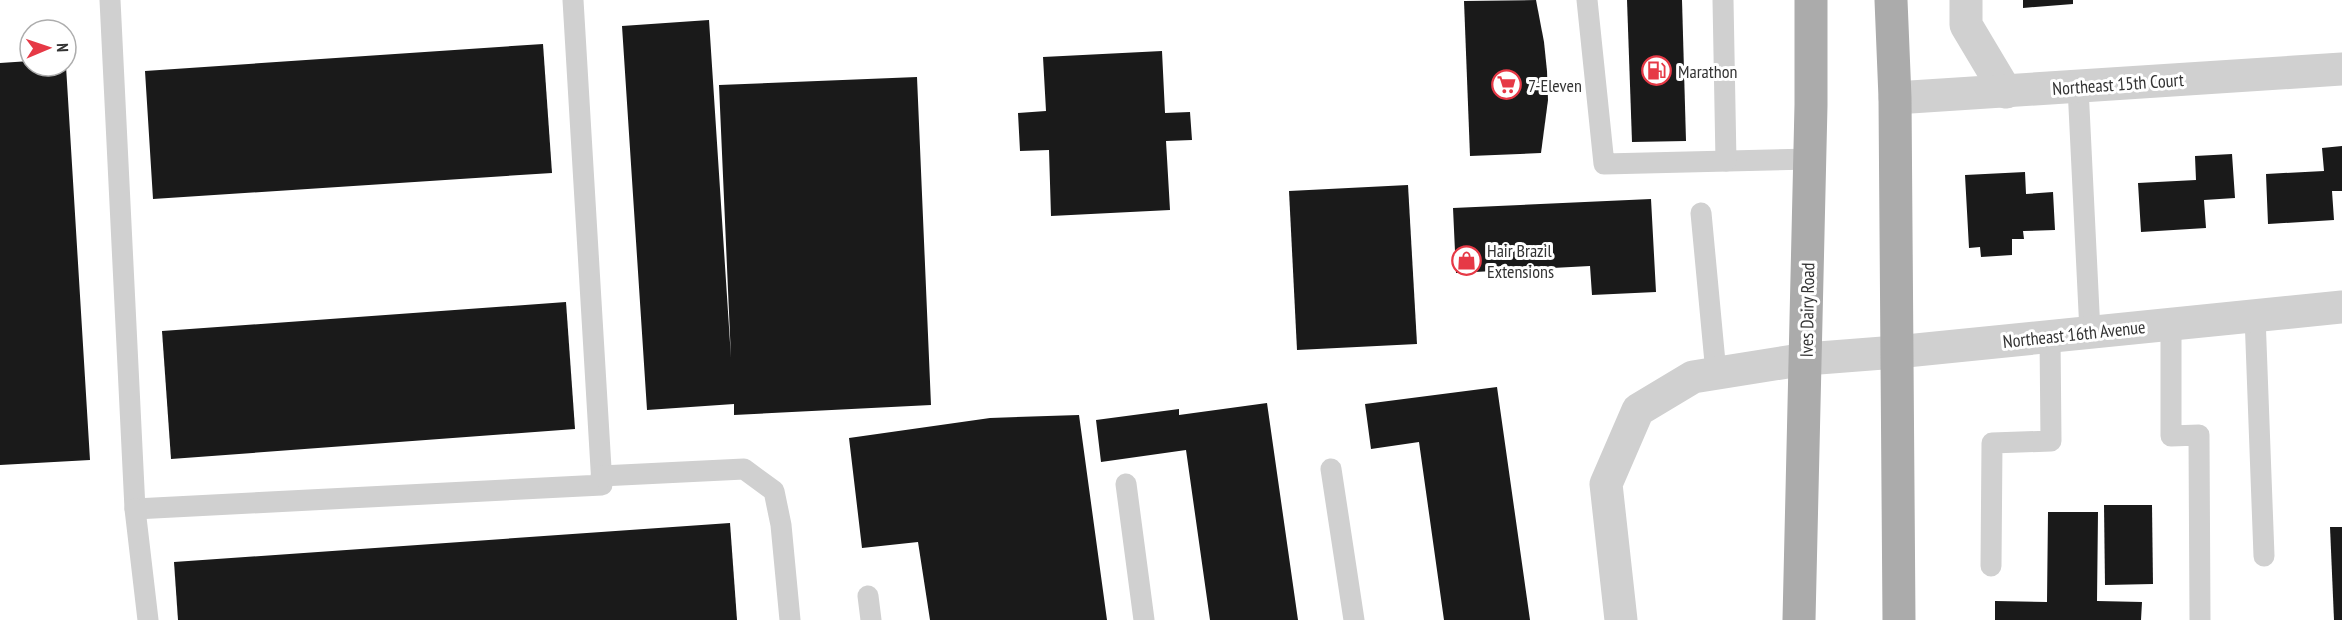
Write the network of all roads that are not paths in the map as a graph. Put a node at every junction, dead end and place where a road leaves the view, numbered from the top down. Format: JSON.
{"nodes":[{"id":1,"x":110,"y":0,"type":"edge"},
{"id":2,"x":573,"y":0,"type":"edge"},
{"id":3,"x":1587,"y":0,"type":"edge"},
{"id":4,"x":1723,"y":0,"type":"edge"},
{"id":5,"x":1811,"y":0,"type":"edge"},
{"id":6,"x":1891,"y":0,"type":"edge"},
{"id":7,"x":1966,"y":0,"type":"edge"},
{"id":8,"x":2342,"y":69,"type":"edge"},
{"id":9,"x":2078,"y":87,"type":"junction"},
{"id":10,"x":2006,"y":92,"type":"junction"},
{"id":11,"x":1894,"y":98,"type":"junction"},
{"id":12,"x":1810,"y":159,"type":"junction"},
{"id":13,"x":1726,"y":161,"type":"junction"},
{"id":14,"x":1701,"y":213,"type":"dead end"},
{"id":15,"x":2342,"y":307,"type":"edge"},
{"id":16,"x":2255,"y":316,"type":"junction"},
{"id":17,"x":2171,"y":324,"type":"junction"},
{"id":18,"x":2090,"y":332,"type":"junction"},
{"id":19,"x":2050,"y":337,"type":"junction"},
{"id":20,"x":1896,"y":352,"type":"junction"},
{"id":21,"x":1806,"y":358,"type":"junction"},
{"id":22,"x":1716,"y":373,"type":"junction"},
{"id":23,"x":1331,"y":469,"type":"dead end"},
{"id":24,"x":601,"y":476,"type":"junction"},
{"id":25,"x":1126,"y":484,"type":"dead end"},
{"id":26,"x":135,"y":509,"type":"junction"},
{"id":27,"x":2264,"y":556,"type":"dead end"},
{"id":28,"x":1991,"y":566,"type":"dead end"},
{"id":29,"x":868,"y":596,"type":"dead end"},
{"id":30,"x":148,"y":620,"type":"edge"},
{"id":31,"x":790,"y":620,"type":"edge"},
{"id":32,"x":871,"y":620,"type":"edge"},
{"id":33,"x":1144,"y":620,"type":"edge"},
{"id":34,"x":1354,"y":620,"type":"edge"},
{"id":35,"x":1621,"y":620,"type":"edge"},
{"id":36,"x":1800,"y":620,"type":"edge"},
{"id":37,"x":1899,"y":620,"type":"edge"},
{"id":38,"x":2200,"y":620,"type":"edge"}],
"edges":[{"from":1,"to":26,"type":"lane"},
{"from":2,"to":24,"type":"lane"},
{"from":3,"to":13,"type":"lane"},
{"from":4,"to":13,"type":"lane"},
{"from":5,"to":12,"type":"main road","name":"Ives Dairy Road"},
{"from":6,"to":11,"type":"main road"},
{"from":7,"to":10,"type":"street"},
{"from":8,"to":9,"type":"street","name":"Northeast 15th Court"},
{"from":9,"to":10,"type":"street","name":"Northeast 15th Court"},
{"from":9,"to":18,"type":"lane"},
{"from":10,"to":11,"type":"street","name":"Northeast 15th Court"},
{"from":11,"to":20,"type":"main road"},
{"from":12,"to":13,"type":"lane"},
{"from":12,"to":21,"type":"main road","name":"Ives Dairy Road"},
{"from":14,"to":22,"type":"lane"},
{"from":15,"to":16,"type":"street","name":"Northeast 16th Avenue"},
{"from":16,"to":17,"type":"street","name":"Northeast 16th Avenue"},
{"from":16,"to":27,"type":"lane"},
{"from":17,"to":18,"type":"street","name":"Northeast 16th Avenue"},
{"from":17,"to":38,"type":"lane"},
{"from":18,"to":19,"type":"street","name":"Northeast 16th Avenue"},
{"from":19,"to":20,"type":"street","name":"Northeast 16th Avenue"},
{"from":19,"to":28,"type":"lane"},
{"from":20,"to":21,"type":"street","name":"Northeast 16th Avenue"},
{"from":20,"to":37,"type":"main road"},
{"from":21,"to":22,"type":"street","name":"Northeast 16th Avenue"},
{"from":21,"to":36,"type":"main road","name":"Ives Dairy Road"},
{"from":22,"to":35,"type":"street","name":"Northeast 16th Avenue"},
{"from":23,"to":34,"type":"lane"},
{"from":24,"to":26,"type":"lane"},
{"from":24,"to":31,"type":"lane"},
{"from":25,"to":33,"type":"lane"},
{"from":26,"to":30,"type":"lane"},
{"from":29,"to":32,"type":"lane"}]}
